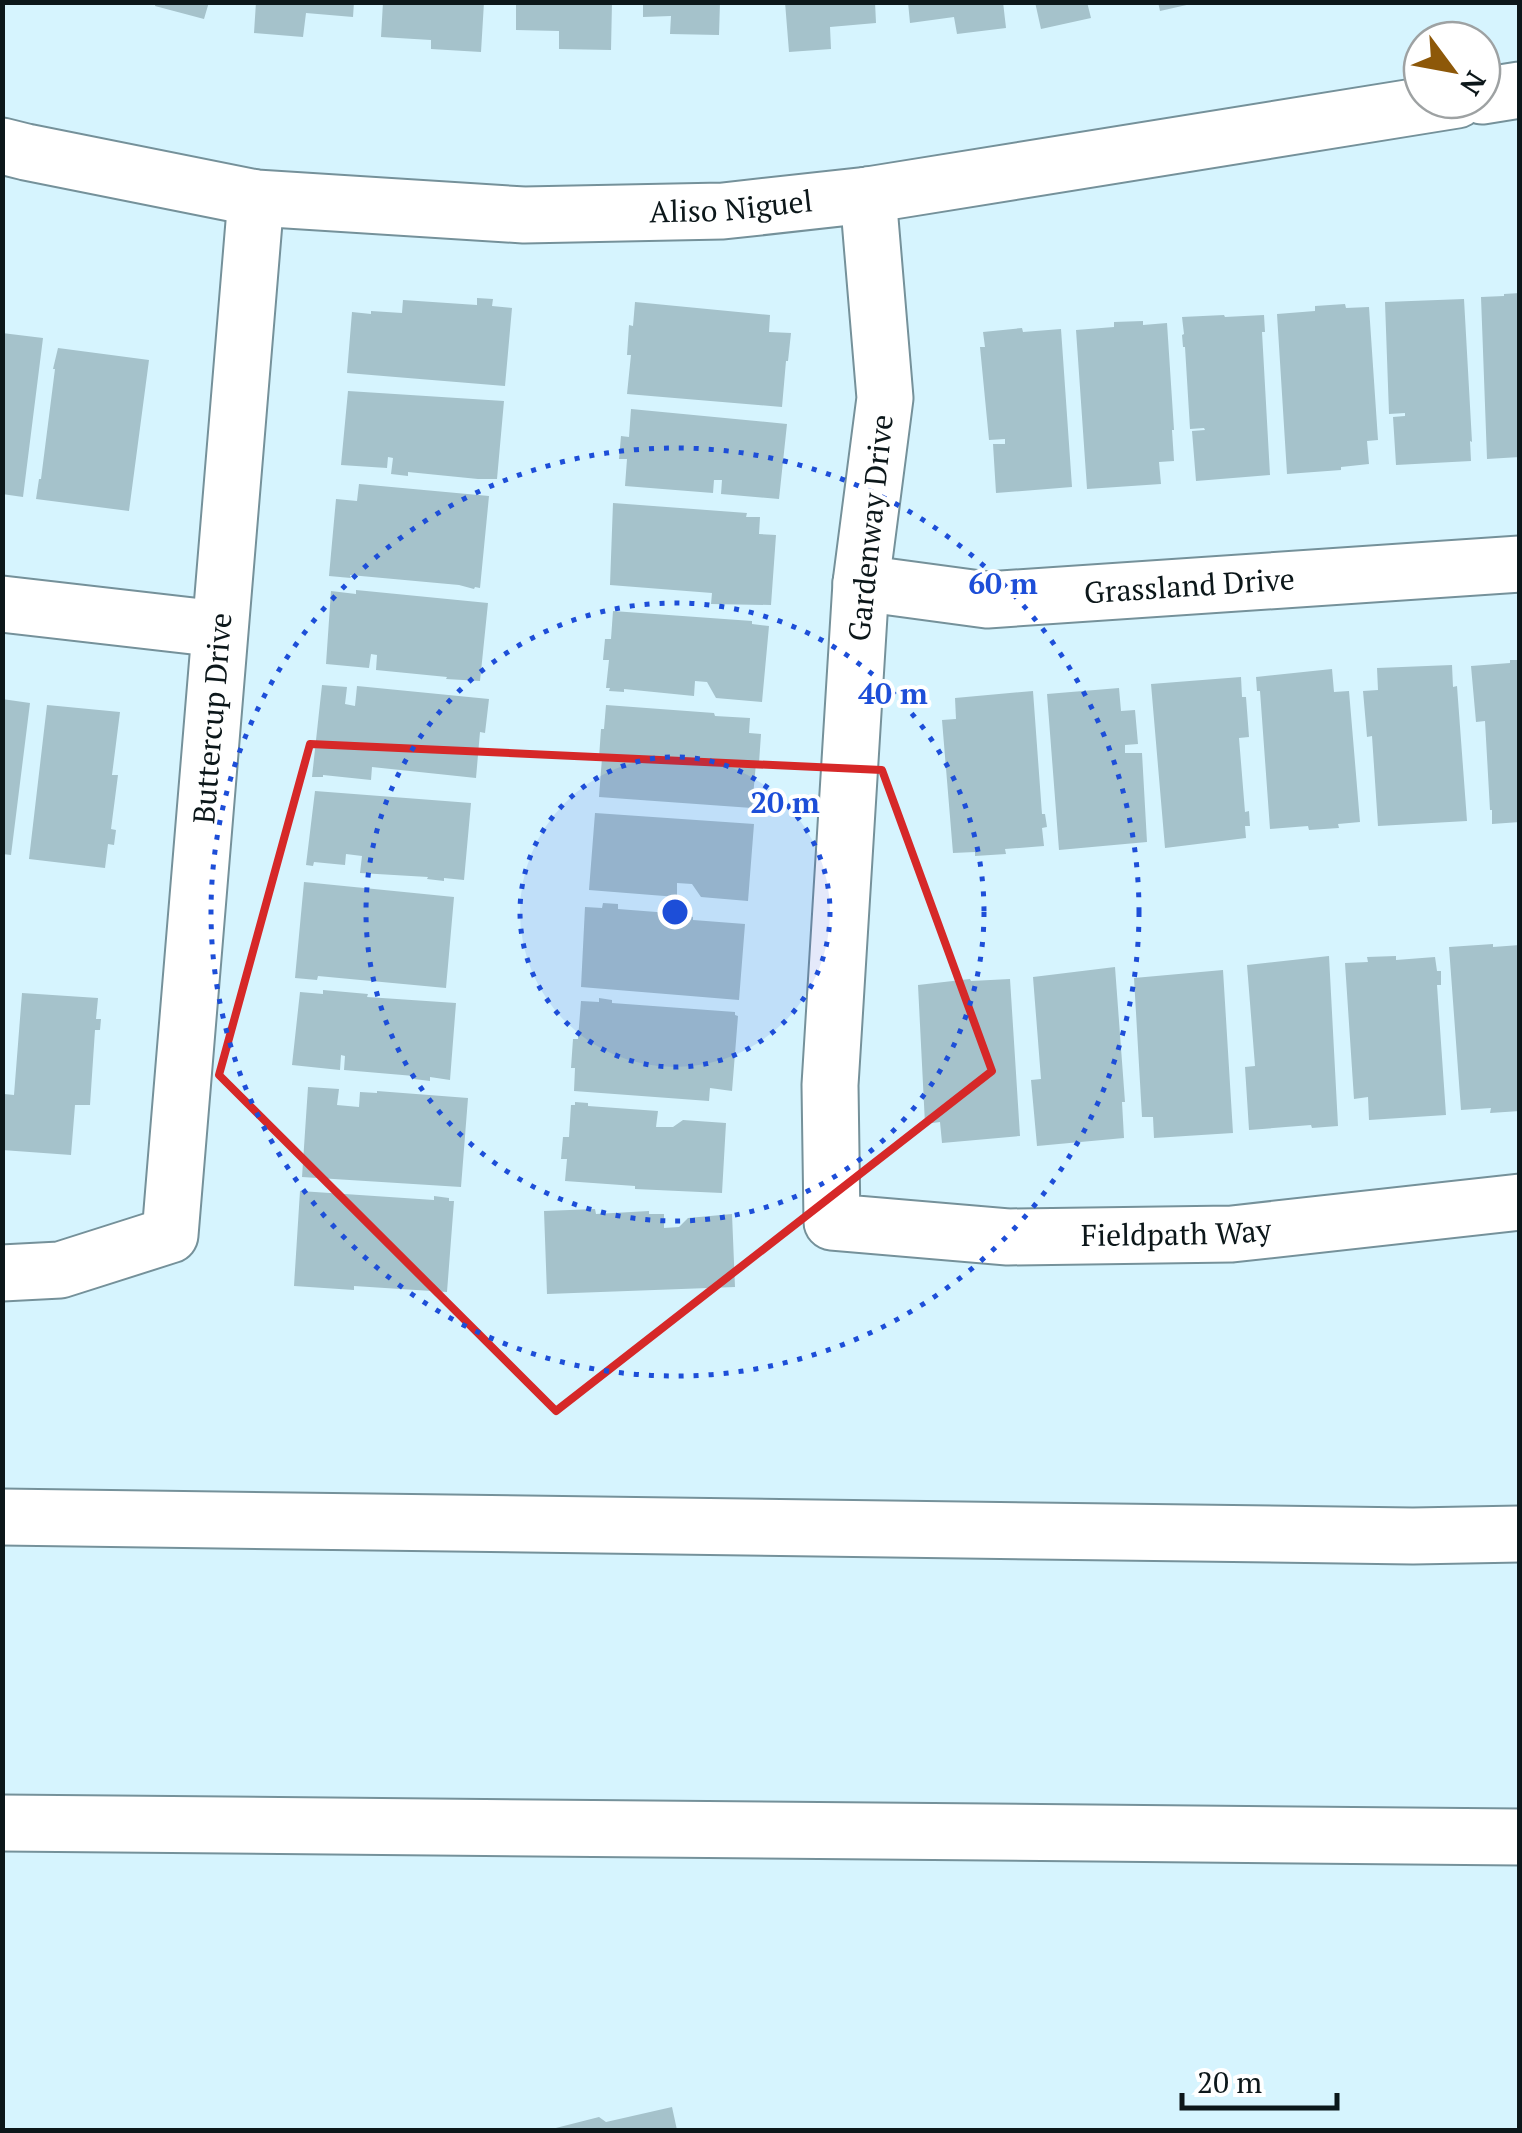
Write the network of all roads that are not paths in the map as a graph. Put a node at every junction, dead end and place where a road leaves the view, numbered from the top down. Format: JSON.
{"nodes":[{"id":1,"x":1402,"y":109,"type":"edge"},
{"id":2,"x":2,"y":146,"type":"edge"},
{"id":3,"x":868,"y":195,"type":"junction"},
{"id":4,"x":256,"y":198,"type":"junction"},
{"id":5,"x":1520,"y":564,"type":"edge"},
{"id":6,"x":861,"y":584,"type":"junction"},
{"id":7,"x":2,"y":604,"type":"edge"},
{"id":8,"x":220,"y":629,"type":"junction"},
{"id":9,"x":1520,"y":1202,"type":"edge"},
{"id":10,"x":832,"y":1222,"type":"joint"},
{"id":11,"x":2,"y":1273,"type":"edge"},
{"id":12,"x":2,"y":1517,"type":"edge"},
{"id":13,"x":1520,"y":1534,"type":"edge"},
{"id":14,"x":2,"y":1823,"type":"edge"},
{"id":15,"x":1520,"y":1837,"type":"edge"}],
"edges":[{"from":1,"to":3,"type":"main road","name":"Aliso Niguel"},
{"from":2,"to":4,"type":"main road","name":"Aliso Niguel"},
{"from":3,"to":4,"type":"main road","name":"Aliso Niguel"},
{"from":3,"to":6,"type":"main road","name":"Gardenway Drive"},
{"from":4,"to":8,"type":"main road","name":"Buttercup Drive"},
{"from":5,"to":6,"type":"main road","name":"Grassland Drive"},
{"from":6,"to":10,"type":"main road","name":"Gardenway Drive"},
{"from":7,"to":8,"type":"main road"},
{"from":8,"to":11,"type":"main road","name":"Buttercup Drive"},
{"from":9,"to":10,"type":"main road","name":"Fieldpath Way"},
{"from":12,"to":13,"type":"main road"},
{"from":14,"to":15,"type":"main road"}]}
